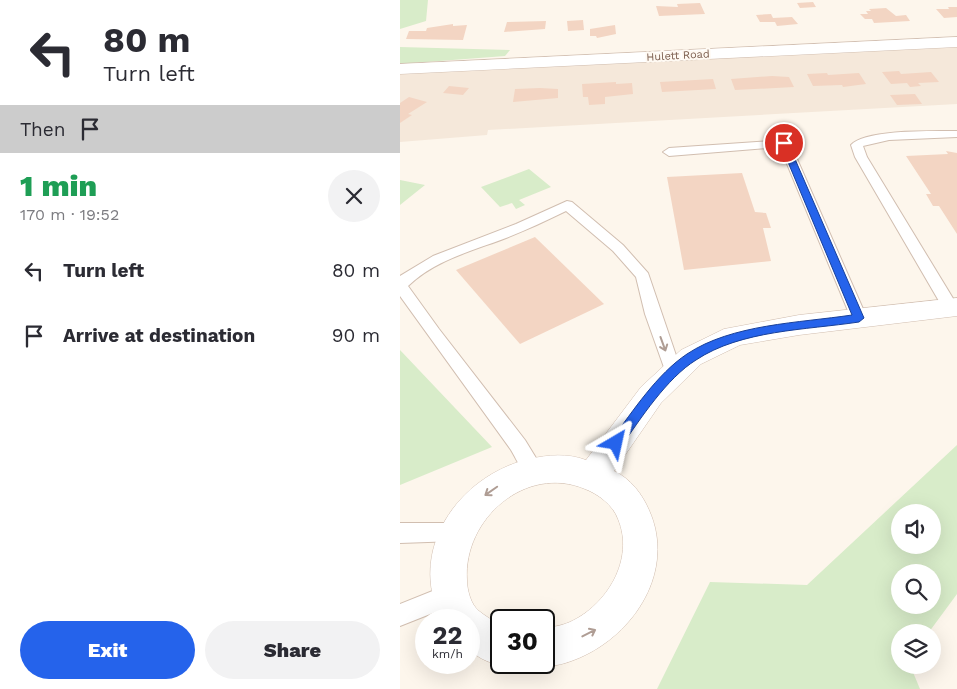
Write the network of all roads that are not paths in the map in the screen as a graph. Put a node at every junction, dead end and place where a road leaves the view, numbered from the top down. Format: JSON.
{"nodes":[{"id":1,"x":957,"y":42,"type":"edge"},
{"id":2,"x":400,"y":69,"type":"edge"},
{"id":3,"x":957,"y":134,"type":"edge"},
{"id":4,"x":669,"y":152,"type":"dead end"},
{"id":5,"x":954,"y":307,"type":"edge"},
{"id":6,"x":859,"y":318,"type":"junction"},
{"id":7,"x":674,"y":373,"type":"junction"},
{"id":8,"x":534,"y":471,"type":"junction"},
{"id":9,"x":593,"y":475,"type":"junction"},
{"id":10,"x":456,"y":532,"type":"junction"},
{"id":11,"x":400,"y":533,"type":"edge"},
{"id":12,"x":459,"y":609,"type":"edge"},
{"id":13,"x":400,"y":615,"type":"edge"},
{"id":14,"x":415,"y":615,"type":"edge"},
{"id":15,"x":480,"y":632,"type":"edge"},
{"id":16,"x":490,"y":641,"type":"edge"},
{"id":17,"x":555,"y":647,"type":"edge"}],
"edges":[{"from":1,"to":2,"type":"street","name":"Hulett Road"},
{"from":3,"to":5,"type":"lane"},
{"from":4,"to":6,"type":"lane"},
{"from":5,"to":6,"type":"street"},
{"from":6,"to":7,"type":"street"},
{"from":8,"to":7,"type":"lane","one_way":true},
{"from":7,"to":9,"type":"street"},
{"from":8,"to":9,"type":"street"},
{"from":8,"to":10,"type":"street","one_way":true},
{"from":17,"to":9,"type":"street","one_way":true},
{"from":10,"to":11,"type":"lane"},
{"from":10,"to":12,"type":"street"},
{"from":13,"to":14,"type":"lane"},
{"from":15,"to":16,"type":"street"}]}
